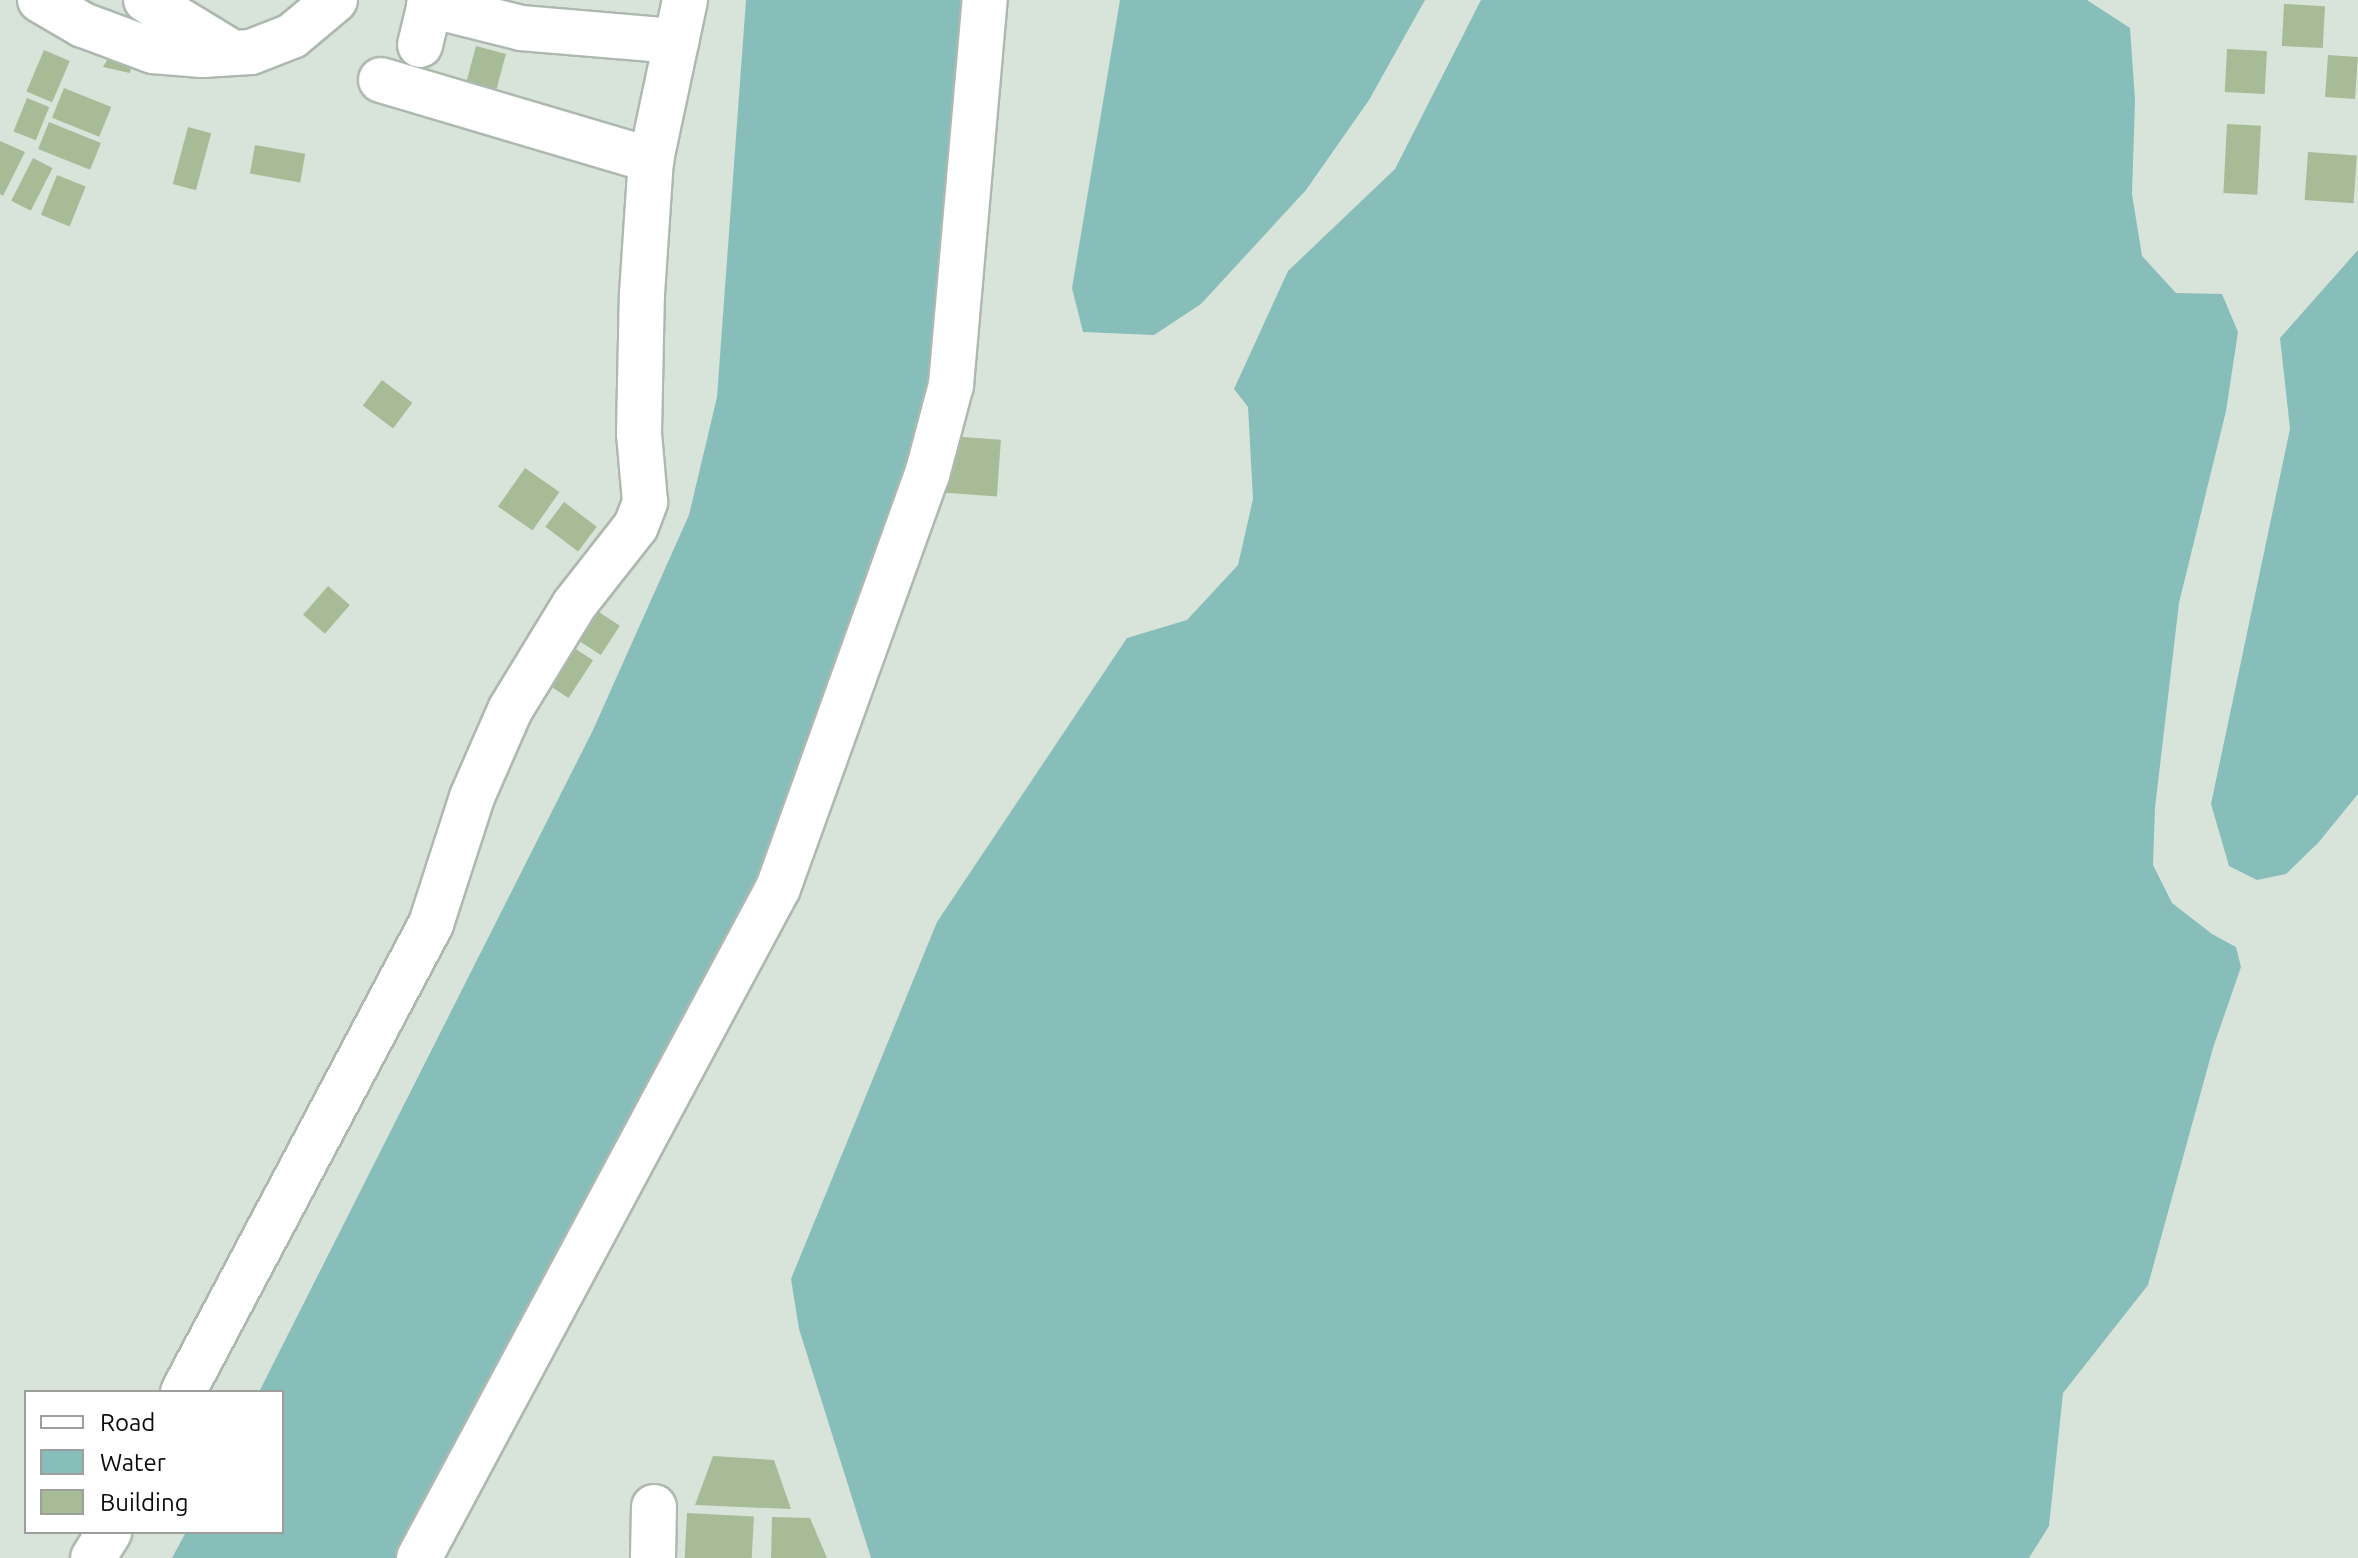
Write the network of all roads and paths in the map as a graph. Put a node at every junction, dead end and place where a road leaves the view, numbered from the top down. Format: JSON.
{"nodes":[{"id":1,"x":40,"y":0,"type":"edge"},
{"id":2,"x":146,"y":0,"type":"edge"},
{"id":3,"x":335,"y":0,"type":"edge"},
{"id":4,"x":985,"y":0,"type":"edge"},
{"id":5,"x":427,"y":17,"type":"edge"},
{"id":6,"x":680,"y":21,"type":"edge"},
{"id":7,"x":233,"y":53,"type":"junction"},
{"id":8,"x":381,"y":80,"type":"dead end"},
{"id":9,"x":651,"y":160,"type":"junction"},
{"id":10,"x":184,"y":1390,"type":"edge"},
{"id":11,"x":654,"y":1507,"type":"dead end"},
{"id":12,"x":108,"y":1534,"type":"edge"},
{"id":13,"x":93,"y":1558,"type":"edge"},
{"id":14,"x":419,"y":1558,"type":"edge"},
{"id":15,"x":653,"y":1558,"type":"edge"}],
"edges":[{"from":1,"to":7,"type":"street"},
{"from":2,"to":7,"type":"street"},
{"from":3,"to":7,"type":"street"},
{"from":4,"to":14,"type":"street"},
{"from":5,"to":6,"type":"street"},
{"from":6,"to":9,"type":"street"},
{"from":8,"to":9,"type":"street"},
{"from":9,"to":10,"type":"street"},
{"from":11,"to":15,"type":"street"},
{"from":12,"to":13,"type":"street"}]}
